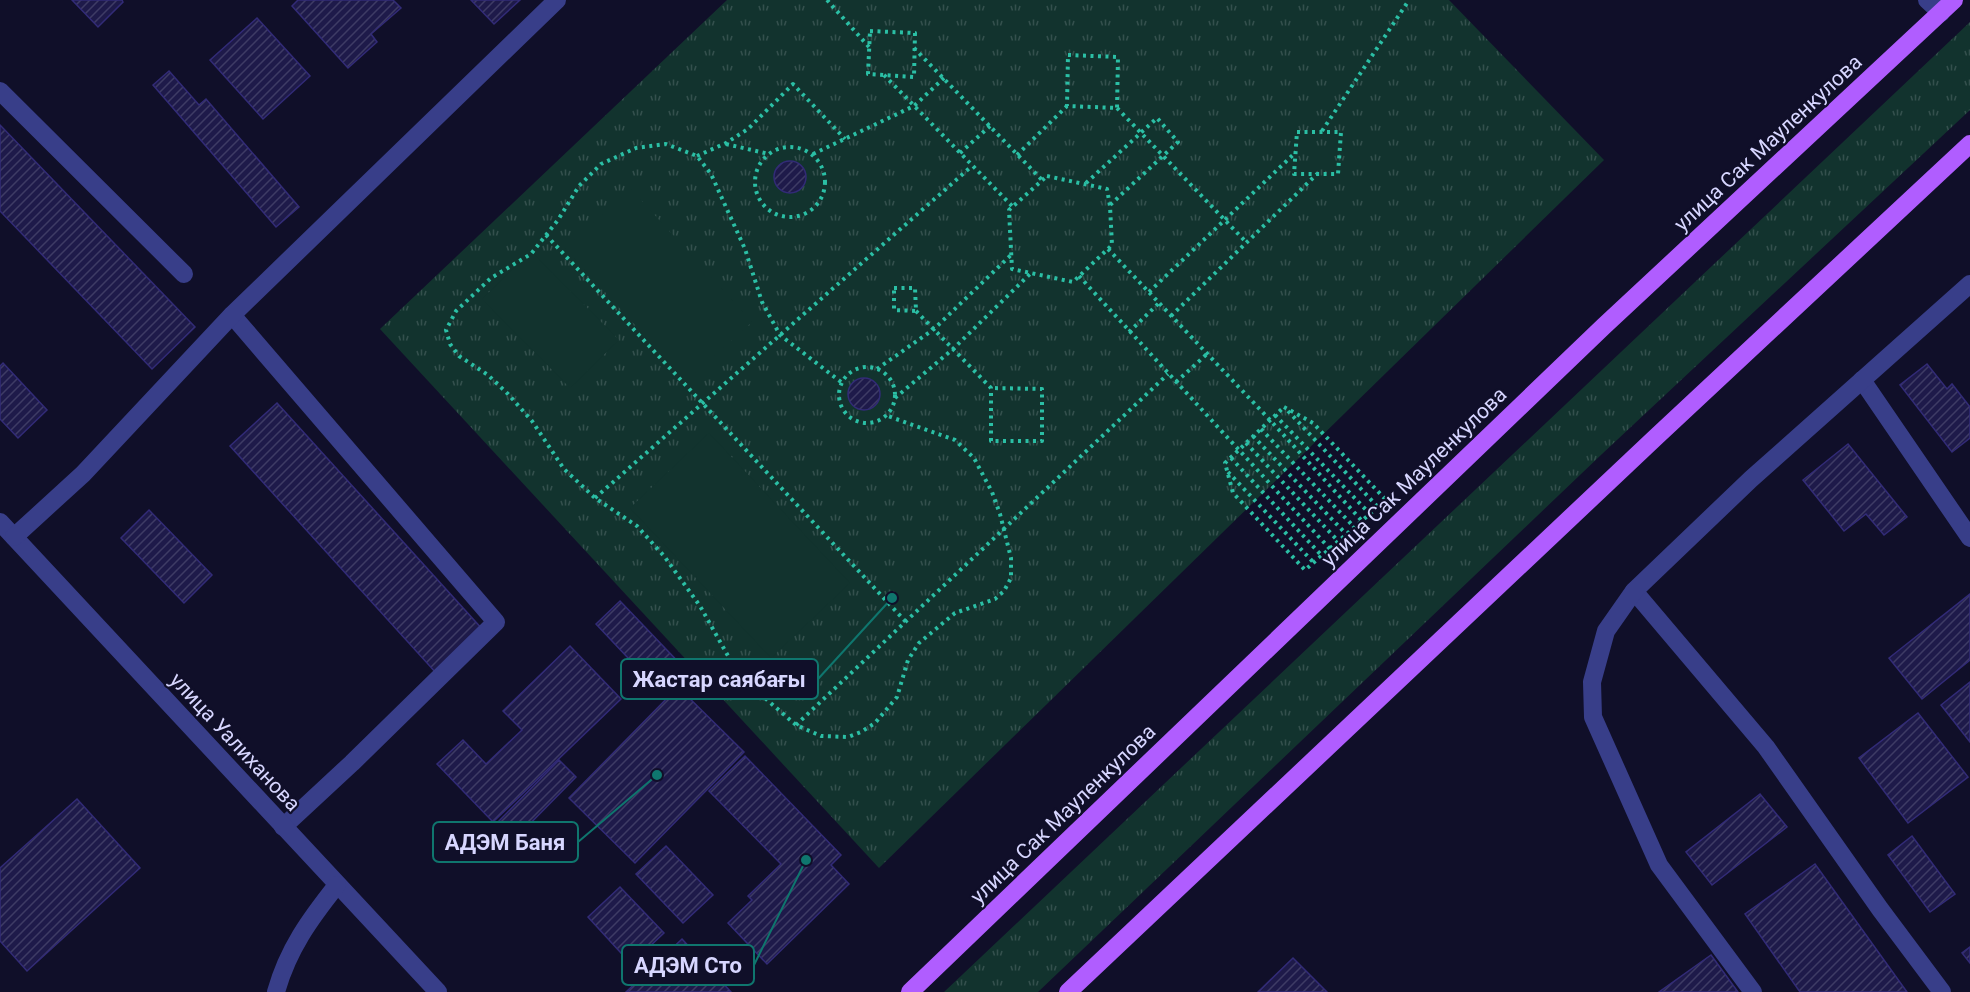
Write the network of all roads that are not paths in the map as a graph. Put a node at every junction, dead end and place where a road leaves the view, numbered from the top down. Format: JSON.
{"nodes":[{"id":1,"x":557,"y":0,"type":"edge"},
{"id":2,"x":1927,"y":0,"type":"edge"},
{"id":3,"x":1954,"y":0,"type":"edge"},
{"id":4,"x":1941,"y":13,"type":"junction"},
{"id":5,"x":0,"y":91,"type":"edge"},
{"id":6,"x":1970,"y":144,"type":"edge"},
{"id":7,"x":184,"y":274,"type":"dead end"},
{"id":8,"x":1970,"y":284,"type":"edge"},
{"id":9,"x":232,"y":315,"type":"junction"},
{"id":10,"x":1862,"y":381,"type":"junction"},
{"id":11,"x":0,"y":522,"type":"edge"},
{"id":12,"x":14,"y":537,"type":"junction"},
{"id":13,"x":1970,"y":538,"type":"edge"},
{"id":14,"x":1634,"y":591,"type":"junction"},
{"id":15,"x":283,"y":827,"type":"junction"},
{"id":16,"x":337,"y":885,"type":"junction"},
{"id":17,"x":276,"y":992,"type":"edge"},
{"id":18,"x":438,"y":992,"type":"edge"},
{"id":19,"x":910,"y":992,"type":"edge"},
{"id":20,"x":1068,"y":992,"type":"edge"},
{"id":21,"x":1753,"y":992,"type":"edge"},
{"id":22,"x":1942,"y":992,"type":"edge"}],
"edges":[{"from":1,"to":9,"type":"street"},
{"from":2,"to":4,"type":"street"},
{"from":3,"to":4,"type":"main road","name":"улица Сак Мауленкулова"},
{"from":4,"to":19,"type":"main road","name":"улица Сак Мауленкулова"},
{"from":5,"to":7,"type":"street"},
{"from":6,"to":20,"type":"main road"},
{"from":8,"to":10,"type":"street"},
{"from":9,"to":12,"type":"street"},
{"from":9,"to":15,"type":"street"},
{"from":10,"to":13,"type":"street"},
{"from":10,"to":14,"type":"street"},
{"from":11,"to":12,"type":"street","name":"улица Уалиханова"},
{"from":12,"to":15,"type":"street","name":"улица Уалиханова"},
{"from":14,"to":21,"type":"street"},
{"from":14,"to":22,"type":"street"},
{"from":15,"to":16,"type":"street","name":"улица Уалиханова"},
{"from":16,"to":17,"type":"street"},
{"from":16,"to":18,"type":"street","name":"улица Уалиханова"}]}
